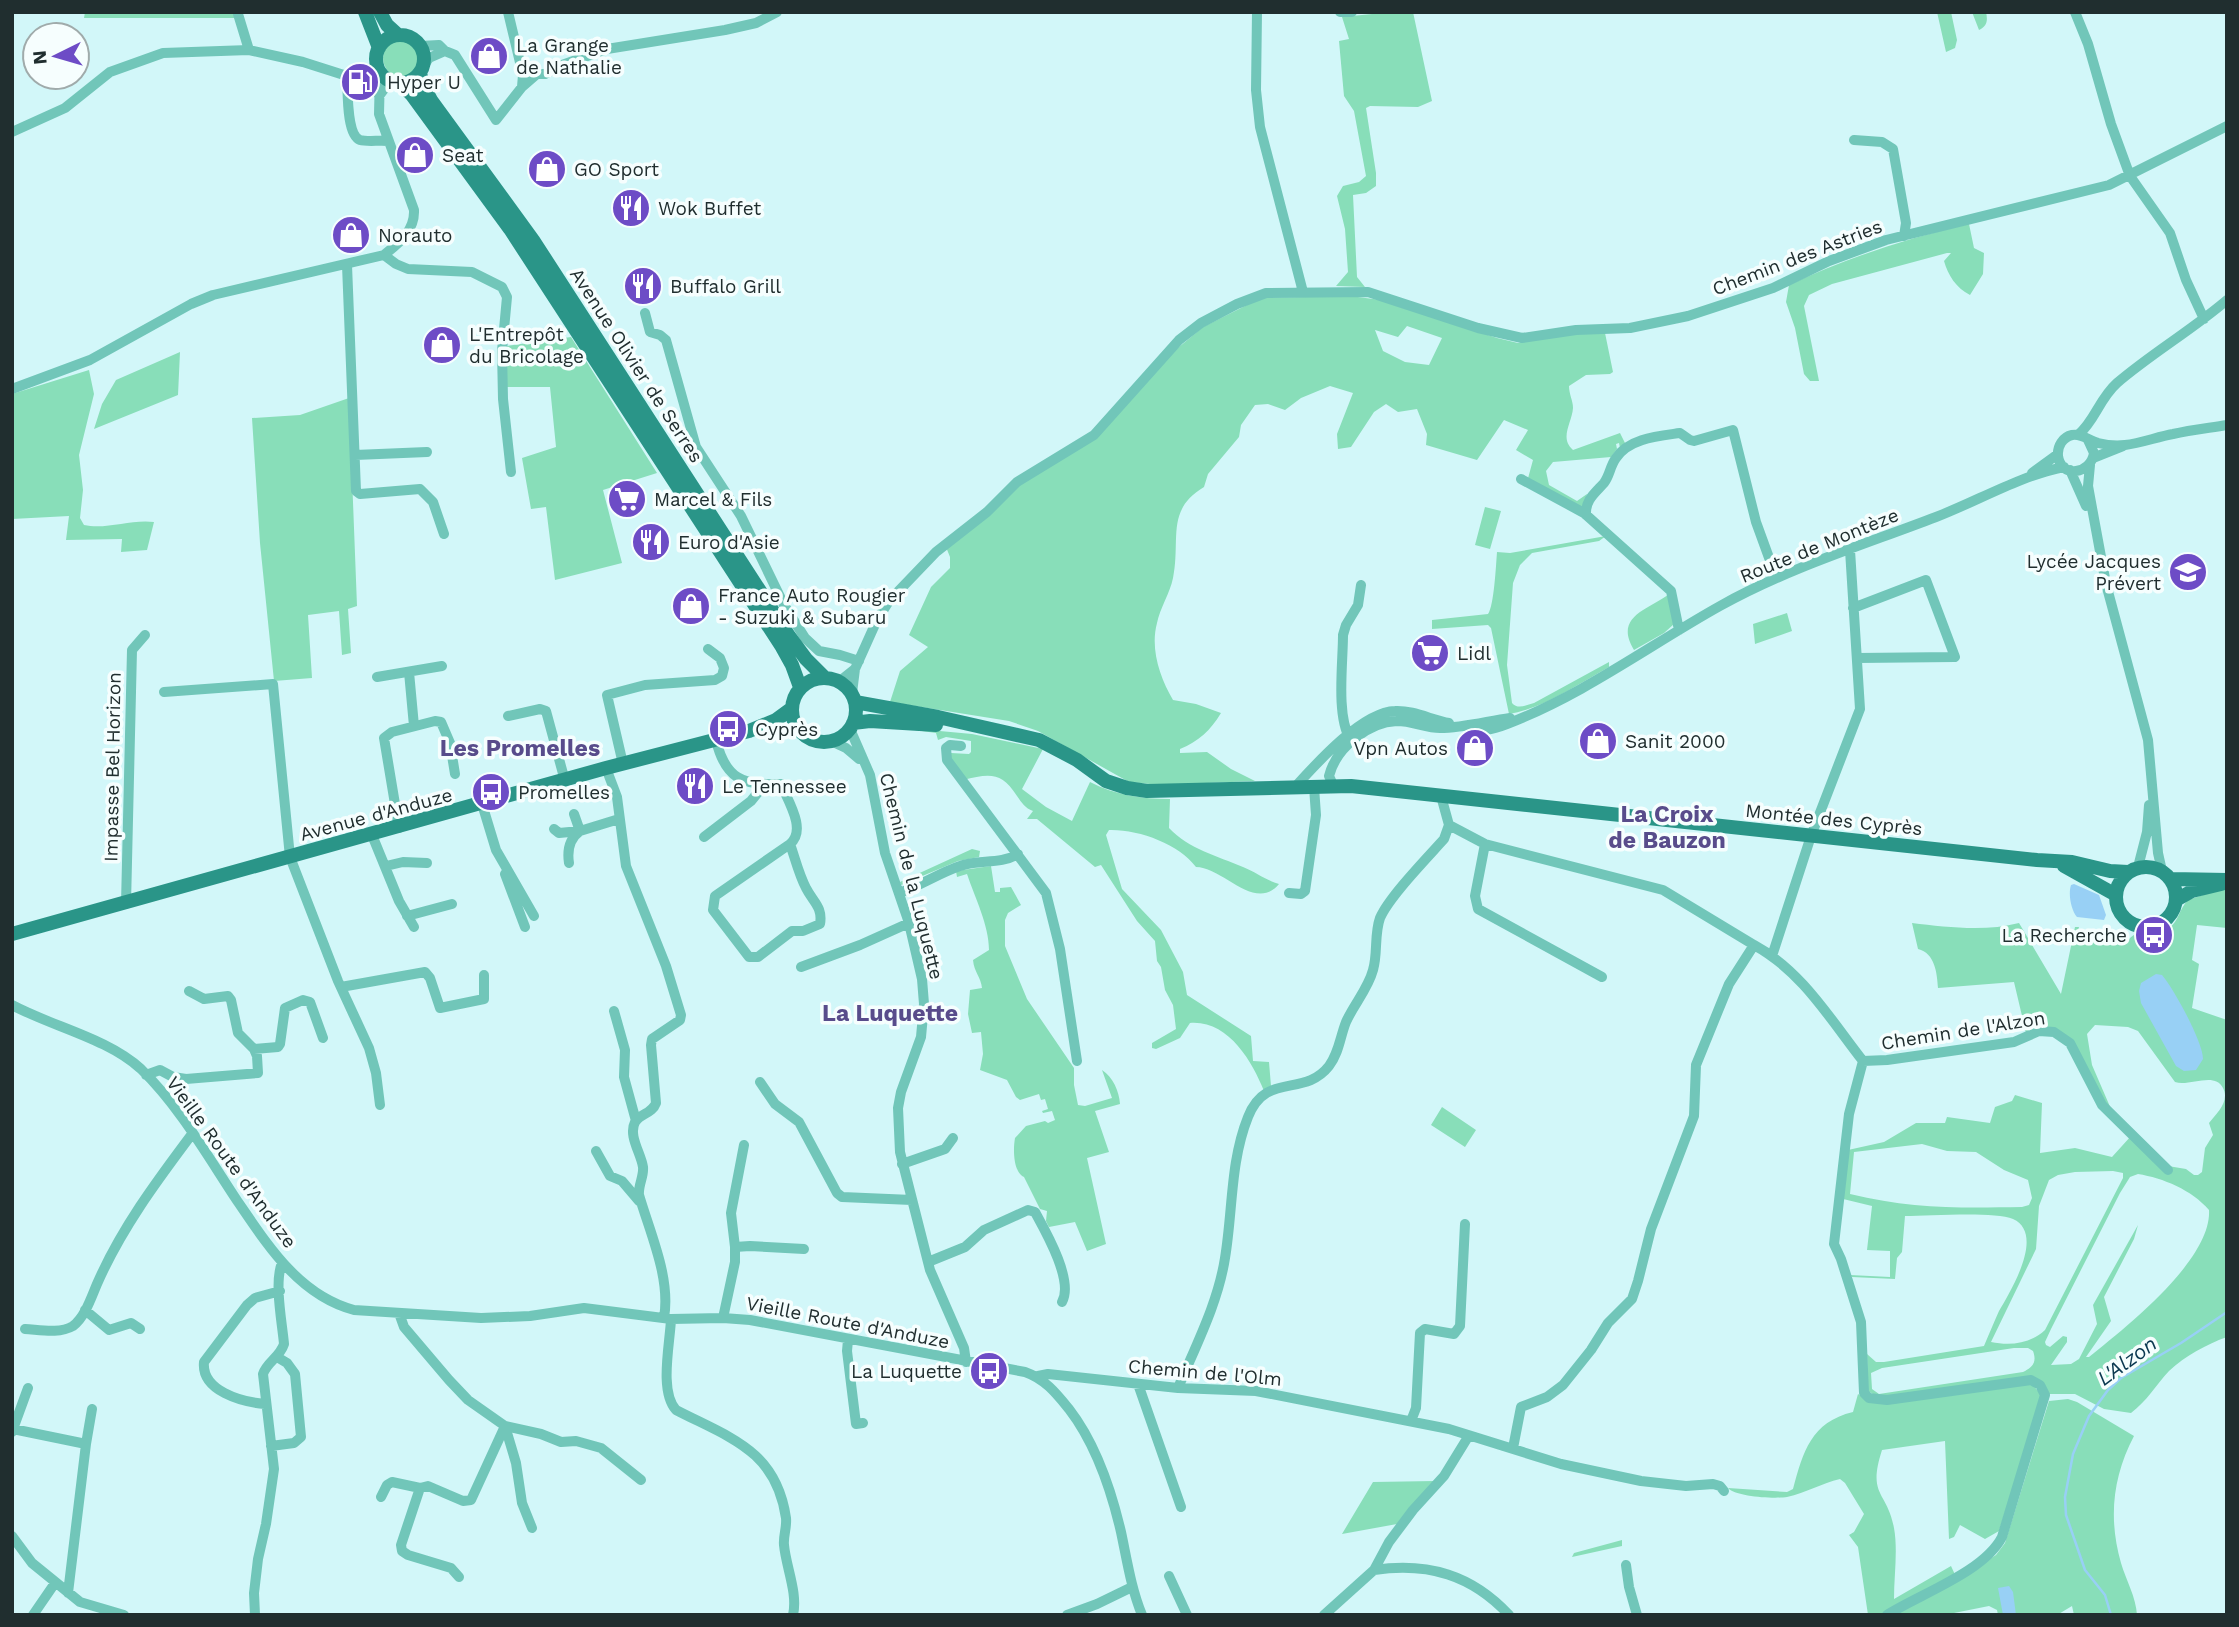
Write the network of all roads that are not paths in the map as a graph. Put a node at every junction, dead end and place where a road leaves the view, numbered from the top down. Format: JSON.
{"nodes":[{"id":1,"x":365,"y":12,"type":"edge"},
{"id":2,"x":380,"y":12,"type":"edge"},
{"id":3,"x":508,"y":12,"type":"edge"},
{"id":4,"x":777,"y":12,"type":"edge"},
{"id":5,"x":1257,"y":12,"type":"edge"},
{"id":6,"x":1340,"y":12,"type":"edge"},
{"id":7,"x":1352,"y":12,"type":"edge"},
{"id":8,"x":2075,"y":12,"type":"edge"},
{"id":9,"x":238,"y":14,"type":"edge"},
{"id":10,"x":398,"y":35,"type":"junction"},
{"id":11,"x":421,"y":46,"type":"junction"},
{"id":12,"x":379,"y":48,"type":"junction"},
{"id":13,"x":250,"y":50,"type":"junction"},
{"id":14,"x":445,"y":51,"type":"junction"},
{"id":15,"x":422,"y":69,"type":"junction"},
{"id":16,"x":390,"y":79,"type":"junction"},
{"id":17,"x":522,"y":87,"type":"junction"},
{"id":18,"x":381,"y":123,"type":"junction"},
{"id":19,"x":2227,"y":126,"type":"edge"},
{"id":20,"x":12,"y":132,"type":"edge"},
{"id":21,"x":370,"y":139,"type":"junction"},
{"id":22,"x":1854,"y":140,"type":"dead end"},
{"id":23,"x":388,"y":141,"type":"junction"},
{"id":24,"x":2130,"y":176,"type":"junction"},
{"id":25,"x":1903,"y":236,"type":"junction"},
{"id":26,"x":384,"y":255,"type":"junction"},
{"id":27,"x":346,"y":265,"type":"junction"},
{"id":28,"x":1303,"y":292,"type":"junction"},
{"id":29,"x":2227,"y":300,"type":"edge"},
{"id":30,"x":645,"y":313,"type":"dead end"},
{"id":31,"x":2204,"y":319,"type":"junction"},
{"id":32,"x":12,"y":389,"type":"edge"},
{"id":33,"x":2227,"y":425,"type":"edge"},
{"id":34,"x":2085,"y":435,"type":"junction"},
{"id":35,"x":2124,"y":445,"type":"junction"},
{"id":36,"x":427,"y":452,"type":"dead end"},
{"id":37,"x":2058,"y":454,"type":"junction"},
{"id":38,"x":355,"y":455,"type":"junction"},
{"id":39,"x":2092,"y":462,"type":"junction"},
{"id":40,"x":2067,"y":468,"type":"junction"},
{"id":41,"x":511,"y":472,"type":"dead end"},
{"id":42,"x":1521,"y":479,"type":"dead end"},
{"id":43,"x":2024,"y":479,"type":"junction"},
{"id":44,"x":1586,"y":515,"type":"junction"},
{"id":45,"x":444,"y":534,"type":"dead end"},
{"id":46,"x":1850,"y":551,"type":"junction"},
{"id":47,"x":1776,"y":577,"type":"junction"},
{"id":48,"x":1361,"y":585,"type":"dead end"},
{"id":49,"x":1853,"y":608,"type":"junction"},
{"id":50,"x":1679,"y":630,"type":"junction"},
{"id":51,"x":145,"y":635,"type":"dead end"},
{"id":52,"x":708,"y":649,"type":"dead end"},
{"id":53,"x":1857,"y":658,"type":"junction"},
{"id":54,"x":857,"y":665,"type":"junction"},
{"id":55,"x":442,"y":666,"type":"dead end"},
{"id":56,"x":409,"y":672,"type":"junction"},
{"id":57,"x":377,"y":677,"type":"dead end"},
{"id":58,"x":824,"y":677,"type":"junction"},
{"id":59,"x":840,"y":681,"type":"junction"},
{"id":60,"x":800,"y":687,"type":"junction"},
{"id":61,"x":164,"y":692,"type":"dead end"},
{"id":62,"x":854,"y":698,"type":"junction"},
{"id":63,"x":791,"y":709,"type":"junction"},
{"id":64,"x":508,"y":716,"type":"dead end"},
{"id":65,"x":970,"y":725,"type":"junction"},
{"id":66,"x":414,"y":726,"type":"junction"},
{"id":67,"x":852,"y":726,"type":"junction"},
{"id":68,"x":799,"y":730,"type":"junction"},
{"id":69,"x":749,"y":731,"type":"junction"},
{"id":70,"x":1350,"y":738,"type":"junction"},
{"id":71,"x":716,"y":740,"type":"junction"},
{"id":72,"x":831,"y":741,"type":"junction"},
{"id":73,"x":961,"y":746,"type":"dead end"},
{"id":74,"x":864,"y":763,"type":"junction"},
{"id":75,"x":623,"y":764,"type":"junction"},
{"id":76,"x":606,"y":768,"type":"junction"},
{"id":77,"x":455,"y":774,"type":"dead end"},
{"id":78,"x":565,"y":781,"type":"junction"},
{"id":79,"x":764,"y":785,"type":"junction"},
{"id":80,"x":1295,"y":787,"type":"junction"},
{"id":81,"x":1314,"y":787,"type":"junction"},
{"id":82,"x":1334,"y":787,"type":"junction"},
{"id":83,"x":1441,"y":796,"type":"junction"},
{"id":84,"x":482,"y":804,"type":"junction"},
{"id":85,"x":574,"y":814,"type":"dead end"},
{"id":86,"x":619,"y":819,"type":"junction"},
{"id":87,"x":1450,"y":825,"type":"junction"},
{"id":88,"x":399,"y":828,"type":"junction"},
{"id":89,"x":554,"y":829,"type":"dead end"},
{"id":90,"x":579,"y":831,"type":"junction"},
{"id":91,"x":372,"y":835,"type":"junction"},
{"id":92,"x":1811,"y":836,"type":"junction"},
{"id":93,"x":704,"y":837,"type":"dead end"},
{"id":94,"x":790,"y":844,"type":"junction"},
{"id":95,"x":1485,"y":844,"type":"junction"},
{"id":96,"x":1018,"y":854,"type":"junction"},
{"id":97,"x":290,"y":857,"type":"junction"},
{"id":98,"x":2057,"y":862,"type":"junction"},
{"id":99,"x":427,"y":863,"type":"dead end"},
{"id":100,"x":569,"y":863,"type":"dead end"},
{"id":101,"x":386,"y":866,"type":"junction"},
{"id":102,"x":504,"y":866,"type":"junction"},
{"id":103,"x":2133,"y":870,"type":"junction"},
{"id":104,"x":2166,"y":875,"type":"junction"},
{"id":105,"x":2227,"y":882,"type":"edge"},
{"id":106,"x":899,"y":893,"type":"junction"},
{"id":107,"x":1289,"y":893,"type":"dead end"},
{"id":108,"x":2116,"y":895,"type":"junction"},
{"id":109,"x":2176,"y":900,"type":"junction"},
{"id":110,"x":126,"y":904,"type":"junction"},
{"id":111,"x":452,"y":905,"type":"dead end"},
{"id":112,"x":407,"y":916,"type":"junction"},
{"id":113,"x":534,"y":916,"type":"dead end"},
{"id":114,"x":909,"y":922,"type":"junction"},
{"id":115,"x":414,"y":927,"type":"dead end"},
{"id":116,"x":525,"y":927,"type":"dead end"},
{"id":117,"x":12,"y":934,"type":"edge"},
{"id":118,"x":1754,"y":945,"type":"junction"},
{"id":119,"x":1772,"y":956,"type":"junction"},
{"id":120,"x":801,"y":967,"type":"dead end"},
{"id":121,"x":484,"y":975,"type":"dead end"},
{"id":122,"x":1602,"y":977,"type":"dead end"},
{"id":123,"x":341,"y":987,"type":"junction"},
{"id":124,"x":189,"y":991,"type":"dead end"},
{"id":125,"x":12,"y":1005,"type":"edge"},
{"id":126,"x":614,"y":1011,"type":"dead end"},
{"id":127,"x":323,"y":1038,"type":"dead end"},
{"id":128,"x":254,"y":1049,"type":"junction"},
{"id":129,"x":1863,"y":1060,"type":"junction"},
{"id":130,"x":1077,"y":1061,"type":"dead end"},
{"id":131,"x":146,"y":1075,"type":"junction"},
{"id":132,"x":760,"y":1082,"type":"dead end"},
{"id":133,"x":380,"y":1105,"type":"dead end"},
{"id":134,"x":636,"y":1121,"type":"junction"},
{"id":135,"x":192,"y":1134,"type":"junction"},
{"id":136,"x":953,"y":1138,"type":"dead end"},
{"id":137,"x":744,"y":1144,"type":"dead end"},
{"id":138,"x":596,"y":1151,"type":"dead end"},
{"id":139,"x":902,"y":1164,"type":"junction"},
{"id":140,"x":2168,"y":1170,"type":"dead end"},
{"id":141,"x":912,"y":1200,"type":"junction"},
{"id":142,"x":641,"y":1203,"type":"junction"},
{"id":143,"x":1465,"y":1224,"type":"dead end"},
{"id":144,"x":735,"y":1247,"type":"junction"},
{"id":145,"x":804,"y":1249,"type":"dead end"},
{"id":146,"x":282,"y":1262,"type":"junction"},
{"id":147,"x":928,"y":1262,"type":"junction"},
{"id":148,"x":279,"y":1291,"type":"junction"},
{"id":149,"x":1062,"y":1302,"type":"dead end"},
{"id":150,"x":85,"y":1310,"type":"junction"},
{"id":151,"x":399,"y":1313,"type":"junction"},
{"id":152,"x":723,"y":1318,"type":"junction"},
{"id":153,"x":667,"y":1319,"type":"junction"},
{"id":154,"x":25,"y":1329,"type":"dead end"},
{"id":155,"x":140,"y":1329,"type":"dead end"},
{"id":156,"x":848,"y":1340,"type":"junction"},
{"id":157,"x":277,"y":1357,"type":"junction"},
{"id":158,"x":966,"y":1362,"type":"junction"},
{"id":159,"x":1038,"y":1376,"type":"junction"},
{"id":160,"x":1138,"y":1384,"type":"junction"},
{"id":161,"x":27,"y":1388,"type":"dead end"},
{"id":162,"x":1178,"y":1388,"type":"junction"},
{"id":163,"x":265,"y":1404,"type":"junction"},
{"id":164,"x":92,"y":1409,"type":"dead end"},
{"id":165,"x":1411,"y":1421,"type":"junction"},
{"id":166,"x":863,"y":1423,"type":"dead end"},
{"id":167,"x":505,"y":1426,"type":"junction"},
{"id":168,"x":13,"y":1430,"type":"edge"},
{"id":169,"x":1468,"y":1437,"type":"junction"},
{"id":170,"x":86,"y":1444,"type":"junction"},
{"id":171,"x":271,"y":1446,"type":"junction"},
{"id":172,"x":1513,"y":1448,"type":"junction"},
{"id":173,"x":641,"y":1480,"type":"dead end"},
{"id":174,"x":420,"y":1488,"type":"junction"},
{"id":175,"x":1724,"y":1490,"type":"dead end"},
{"id":176,"x":381,"y":1497,"type":"dead end"},
{"id":177,"x":1181,"y":1507,"type":"dead end"},
{"id":178,"x":532,"y":1528,"type":"dead end"},
{"id":179,"x":12,"y":1536,"type":"edge"},
{"id":180,"x":1626,"y":1566,"type":"dead end"},
{"id":181,"x":1374,"y":1570,"type":"junction"},
{"id":182,"x":1169,"y":1576,"type":"dead end"},
{"id":183,"x":459,"y":1577,"type":"dead end"},
{"id":184,"x":55,"y":1583,"type":"junction"},
{"id":185,"x":1132,"y":1587,"type":"junction"},
{"id":186,"x":68,"y":1593,"type":"junction"},
{"id":187,"x":33,"y":1615,"type":"edge"},
{"id":188,"x":124,"y":1615,"type":"edge"},
{"id":189,"x":255,"y":1615,"type":"edge"},
{"id":190,"x":793,"y":1615,"type":"edge"},
{"id":191,"x":1067,"y":1615,"type":"edge"},
{"id":192,"x":1142,"y":1615,"type":"edge"},
{"id":193,"x":1187,"y":1615,"type":"edge"},
{"id":194,"x":1324,"y":1615,"type":"edge"},
{"id":195,"x":1509,"y":1615,"type":"edge"},
{"id":196,"x":1637,"y":1615,"type":"edge"},
{"id":197,"x":1887,"y":1615,"type":"edge"}],
"edges":[{"from":1,"to":12,"type":"main road"},
{"from":2,"to":10,"type":"main road"},
{"from":3,"to":17,"type":"street"},
{"from":4,"to":17,"type":"street"},
{"from":5,"to":28,"type":"street"},
{"from":6,"to":7,"type":"street"},
{"from":8,"to":24,"type":"street"},
{"from":9,"to":13,"type":"street"},
{"from":10,"to":11,"type":"main road"},
{"from":10,"to":12,"type":"main road"},
{"from":11,"to":14,"type":"street"},
{"from":11,"to":15,"type":"main road"},
{"from":12,"to":16,"type":"main road"},
{"from":13,"to":20,"type":"street"},
{"from":13,"to":21,"type":"street"},
{"from":14,"to":15,"type":"street"},
{"from":14,"to":17,"type":"street"},
{"from":15,"to":16,"type":"main road"},
{"from":15,"to":58,"type":"main road","name":"Avenue Olivier de Serres"},
{"from":16,"to":18,"type":"street"},
{"from":16,"to":60,"type":"main road","name":"Avenue Olivier de Serres"},
{"from":18,"to":21,"type":"street"},
{"from":18,"to":23,"type":"street"},
{"from":19,"to":24,"type":"street","name":"Chemin des Astries"},
{"from":21,"to":23,"type":"street"},
{"from":22,"to":25,"type":"street"},
{"from":23,"to":26,"type":"street"},
{"from":24,"to":25,"type":"street","name":"Chemin des Astries"},
{"from":24,"to":31,"type":"street"},
{"from":25,"to":28,"type":"street","name":"Chemin des Astries"},
{"from":26,"to":27,"type":"street"},
{"from":26,"to":41,"type":"street"},
{"from":27,"to":32,"type":"street"},
{"from":27,"to":38,"type":"street"},
{"from":28,"to":54,"type":"street","name":"Chemin des Astries"},
{"from":29,"to":31,"type":"street"},
{"from":30,"to":54,"type":"street"},
{"from":31,"to":34,"type":"street"},
{"from":33,"to":35,"type":"street"},
{"from":34,"to":35,"type":"street"},
{"from":34,"to":37,"type":"street"},
{"from":34,"to":39,"type":"street"},
{"from":35,"to":39,"type":"street"},
{"from":36,"to":38,"type":"street"},
{"from":37,"to":40,"type":"street"},
{"from":37,"to":43,"type":"street","name":"Route de Montèze"},
{"from":38,"to":45,"type":"street"},
{"from":39,"to":40,"type":"street"},
{"from":39,"to":104,"type":"street"},
{"from":40,"to":43,"type":"street","name":"Route de Montèze"},
{"from":40,"to":103,"type":"street"},
{"from":42,"to":44,"type":"street"},
{"from":43,"to":46,"type":"street","name":"Route de Montèze"},
{"from":44,"to":47,"type":"street"},
{"from":44,"to":50,"type":"street"},
{"from":46,"to":47,"type":"street","name":"Route de Montèze"},
{"from":46,"to":49,"type":"street"},
{"from":47,"to":50,"type":"street","name":"Route de Montèze"},
{"from":48,"to":70,"type":"street"},
{"from":49,"to":53,"type":"street"},
{"from":49,"to":53,"type":"street"},
{"from":50,"to":70,"type":"street","name":"Route de Montèze"},
{"from":51,"to":110,"type":"street","name":"Impasse Bel Horizon"},
{"from":52,"to":75,"type":"street"},
{"from":53,"to":92,"type":"street"},
{"from":54,"to":59,"type":"street","name":"Chemin des Astries"},
{"from":54,"to":62,"type":"street","name":"Chemin des Astries"},
{"from":55,"to":56,"type":"street"},
{"from":56,"to":57,"type":"street"},
{"from":56,"to":66,"type":"street"},
{"from":58,"to":59,"type":"main road"},
{"from":58,"to":60,"type":"main road"},
{"from":59,"to":62,"type":"main road"},
{"from":60,"to":63,"type":"main road"},
{"from":61,"to":97,"type":"street"},
{"from":62,"to":65,"type":"main road","name":"Montée des Cyprès"},
{"from":62,"to":67,"type":"main road"},
{"from":63,"to":68,"type":"main road"},
{"from":63,"to":69,"type":"main road","name":"Avenue d'Anduze"},
{"from":64,"to":78,"type":"street"},
{"from":65,"to":67,"type":"main road","name":"Montée des Cyprès"},
{"from":65,"to":80,"type":"main road","name":"Montée des Cyprès"},
{"from":66,"to":77,"type":"street"},
{"from":66,"to":88,"type":"street"},
{"from":67,"to":72,"type":"main road"},
{"from":67,"to":74,"type":"street","name":"Chemin de la Luquette"},
{"from":68,"to":69,"type":"main road","name":"Avenue d'Anduze"},
{"from":68,"to":72,"type":"main road"},
{"from":69,"to":71,"type":"main road","name":"Avenue d'Anduze"},
{"from":70,"to":80,"type":"street","name":"Route de Montèze"},
{"from":70,"to":82,"type":"street","name":"Route de Montèze"},
{"from":71,"to":75,"type":"main road","name":"Avenue d'Anduze"},
{"from":71,"to":79,"type":"street"},
{"from":72,"to":74,"type":"street","name":"Chemin de la Luquette"},
{"from":73,"to":96,"type":"street"},
{"from":74,"to":106,"type":"street","name":"Chemin de la Luquette"},
{"from":75,"to":76,"type":"main road","name":"Avenue d'Anduze"},
{"from":76,"to":78,"type":"main road","name":"Avenue d'Anduze"},
{"from":76,"to":86,"type":"street"},
{"from":78,"to":84,"type":"main road","name":"Avenue d'Anduze"},
{"from":79,"to":93,"type":"street"},
{"from":79,"to":94,"type":"street"},
{"from":80,"to":81,"type":"main road","name":"Montée des Cyprès"},
{"from":81,"to":82,"type":"main road","name":"Montée des Cyprès"},
{"from":81,"to":107,"type":"street"},
{"from":82,"to":83,"type":"main road","name":"Montée des Cyprès"},
{"from":83,"to":87,"type":"street"},
{"from":83,"to":92,"type":"main road","name":"Montée des Cyprès"},
{"from":84,"to":88,"type":"main road","name":"Avenue d'Anduze"},
{"from":84,"to":102,"type":"street"},
{"from":85,"to":90,"type":"street"},
{"from":86,"to":90,"type":"street"},
{"from":86,"to":134,"type":"street"},
{"from":87,"to":95,"type":"street"},
{"from":87,"to":162,"type":"street"},
{"from":88,"to":91,"type":"main road","name":"Avenue d'Anduze"},
{"from":89,"to":90,"type":"street"},
{"from":90,"to":100,"type":"street"},
{"from":91,"to":97,"type":"main road","name":"Avenue d'Anduze"},
{"from":91,"to":101,"type":"street"},
{"from":92,"to":98,"type":"main road","name":"Montée des Cyprès"},
{"from":92,"to":119,"type":"street"},
{"from":94,"to":94,"type":"street"},
{"from":95,"to":118,"type":"street"},
{"from":95,"to":122,"type":"street"},
{"from":96,"to":106,"type":"street"},
{"from":96,"to":130,"type":"street"},
{"from":97,"to":110,"type":"main road","name":"Avenue d'Anduze"},
{"from":97,"to":123,"type":"street"},
{"from":98,"to":103,"type":"main road","name":"Montée des Cyprès"},
{"from":98,"to":108,"type":"main road","name":"Montée des Cyprès"},
{"from":99,"to":101,"type":"street"},
{"from":101,"to":112,"type":"street"},
{"from":102,"to":113,"type":"street"},
{"from":102,"to":116,"type":"street"},
{"from":103,"to":104,"type":"main road"},
{"from":103,"to":108,"type":"main road"},
{"from":104,"to":105,"type":"main road"},
{"from":104,"to":109,"type":"main road"},
{"from":105,"to":109,"type":"main road"},
{"from":106,"to":114,"type":"street","name":"Chemin de la Luquette"},
{"from":108,"to":109,"type":"main road"},
{"from":110,"to":117,"type":"main road","name":"Avenue d'Anduze"},
{"from":111,"to":112,"type":"street"},
{"from":112,"to":115,"type":"street"},
{"from":114,"to":120,"type":"street"},
{"from":114,"to":139,"type":"street","name":"Chemin de la Luquette"},
{"from":118,"to":119,"type":"street"},
{"from":118,"to":172,"type":"street"},
{"from":119,"to":129,"type":"street"},
{"from":121,"to":123,"type":"street"},
{"from":123,"to":133,"type":"street"},
{"from":124,"to":128,"type":"street"},
{"from":125,"to":131,"type":"street","name":"Vieille Route d'Anduze"},
{"from":126,"to":134,"type":"street"},
{"from":127,"to":128,"type":"street"},
{"from":128,"to":131,"type":"street"},
{"from":129,"to":140,"type":"street","name":"Chemin de l'Alzon"},
{"from":129,"to":197,"type":"street"},
{"from":131,"to":135,"type":"street","name":"Vieille Route d'Anduze"},
{"from":132,"to":141,"type":"street"},
{"from":134,"to":142,"type":"street"},
{"from":135,"to":146,"type":"street","name":"Vieille Route d'Anduze"},
{"from":135,"to":150,"type":"street"},
{"from":136,"to":139,"type":"street"},
{"from":137,"to":144,"type":"street"},
{"from":138,"to":142,"type":"street"},
{"from":139,"to":141,"type":"street","name":"Chemin de la Luquette"},
{"from":141,"to":147,"type":"street","name":"Chemin de la Luquette"},
{"from":142,"to":153,"type":"street"},
{"from":143,"to":165,"type":"street"},
{"from":144,"to":145,"type":"street"},
{"from":144,"to":152,"type":"street"},
{"from":146,"to":148,"type":"street"},
{"from":146,"to":151,"type":"street","name":"Vieille Route d'Anduze"},
{"from":147,"to":149,"type":"street"},
{"from":147,"to":158,"type":"street","name":"Chemin de la Luquette"},
{"from":148,"to":157,"type":"street"},
{"from":148,"to":163,"type":"street"},
{"from":150,"to":154,"type":"street"},
{"from":150,"to":155,"type":"street"},
{"from":151,"to":153,"type":"street","name":"Vieille Route d'Anduze"},
{"from":151,"to":167,"type":"street"},
{"from":152,"to":153,"type":"street","name":"Vieille Route d'Anduze"},
{"from":152,"to":156,"type":"street","name":"Vieille Route d'Anduze"},
{"from":153,"to":190,"type":"street"},
{"from":156,"to":158,"type":"street","name":"Vieille Route d'Anduze"},
{"from":156,"to":166,"type":"street"},
{"from":157,"to":163,"type":"street"},
{"from":157,"to":171,"type":"street"},
{"from":158,"to":159,"type":"street","name":"Vieille Route d'Anduze"},
{"from":159,"to":160,"type":"street","name":"Chemin de l'Olm"},
{"from":159,"to":185,"type":"street"},
{"from":160,"to":162,"type":"street","name":"Chemin de l'Olm"},
{"from":160,"to":177,"type":"street"},
{"from":161,"to":168,"type":"street"},
{"from":162,"to":165,"type":"street","name":"Chemin de l'Olm"},
{"from":163,"to":171,"type":"street"},
{"from":164,"to":170,"type":"street"},
{"from":165,"to":169,"type":"street","name":"Chemin de l'Olm"},
{"from":167,"to":173,"type":"street"},
{"from":167,"to":174,"type":"street"},
{"from":167,"to":178,"type":"street"},
{"from":168,"to":170,"type":"street"},
{"from":169,"to":172,"type":"street","name":"Chemin de l'Olm"},
{"from":169,"to":181,"type":"street"},
{"from":170,"to":186,"type":"street"},
{"from":171,"to":189,"type":"street"},
{"from":172,"to":175,"type":"street","name":"Chemin de l'Olm"},
{"from":174,"to":176,"type":"street"},
{"from":174,"to":183,"type":"street"},
{"from":179,"to":184,"type":"street"},
{"from":180,"to":196,"type":"street"},
{"from":181,"to":194,"type":"street"},
{"from":181,"to":195,"type":"street"},
{"from":182,"to":193,"type":"street"},
{"from":184,"to":186,"type":"street"},
{"from":184,"to":187,"type":"street"},
{"from":185,"to":191,"type":"street"},
{"from":185,"to":192,"type":"street"},
{"from":186,"to":188,"type":"street"}]}
